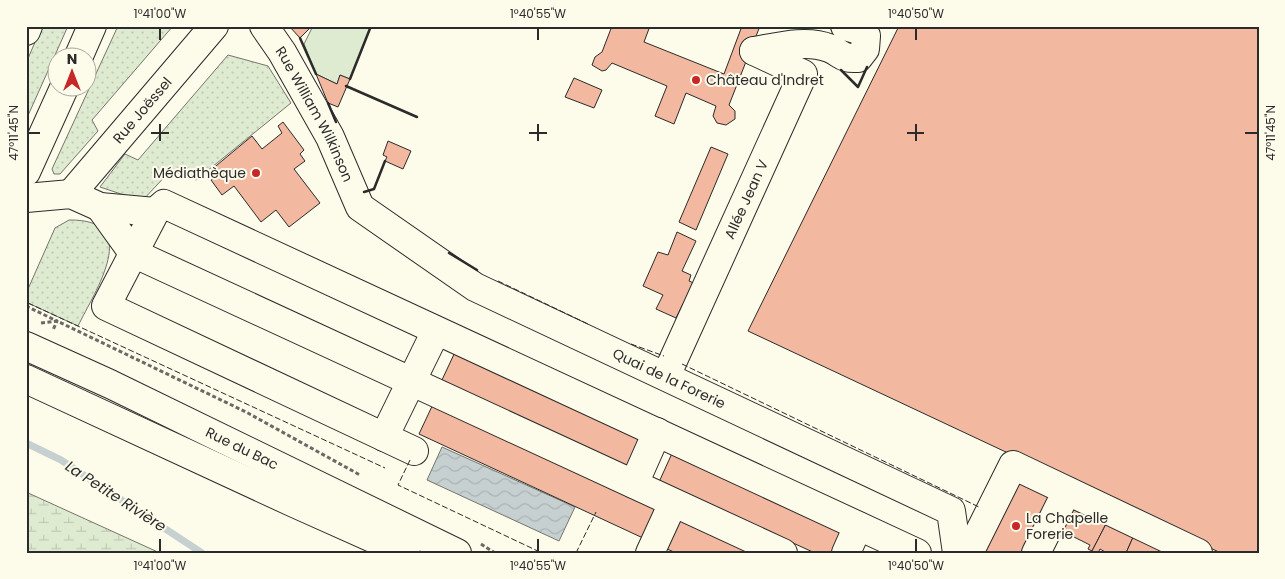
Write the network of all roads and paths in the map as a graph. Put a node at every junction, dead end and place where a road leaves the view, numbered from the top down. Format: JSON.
{"nodes":[{"id":1,"x":28,"y":26,"type":"edge"},
{"id":2,"x":92,"y":26,"type":"edge"},
{"id":3,"x":214,"y":26,"type":"edge"},
{"id":4,"x":264,"y":26,"type":"edge"},
{"id":5,"x":845,"y":26,"type":"edge"},
{"id":6,"x":26,"y":31,"type":"edge"},
{"id":7,"x":82,"y":48,"type":"edge"},
{"id":8,"x":59,"y":98,"type":"edge"},
{"id":9,"x":26,"y":172,"type":"edge"},
{"id":10,"x":71,"y":194,"type":"junction"},
{"id":11,"x":26,"y":198,"type":"edge"},
{"id":12,"x":100,"y":207,"type":"junction"},
{"id":13,"x":360,"y":207,"type":"joint"},
{"id":14,"x":155,"y":212,"type":"junction"},
{"id":15,"x":133,"y":253,"type":"junction"},
{"id":16,"x":26,"y":306,"type":"edge"},
{"id":17,"x":57,"y":322,"type":"junction"},
{"id":18,"x":436,"y":331,"type":"junction"},
{"id":19,"x":30,"y":335,"type":"edge"},
{"id":20,"x":666,"y":376,"type":"junction"},
{"id":21,"x":26,"y":379,"type":"edge"},
{"id":22,"x":411,"y":382,"type":"junction"},
{"id":23,"x":657,"y":432,"type":"junction"},
{"id":24,"x":384,"y":437,"type":"junction"},
{"id":25,"x":414,"y":451,"type":"dead end"},
{"id":26,"x":366,"y":478,"type":"dead end"},
{"id":27,"x":634,"y":484,"type":"junction"},
{"id":28,"x":1067,"y":491,"type":"junction"},
{"id":29,"x":673,"y":503,"type":"junction"},
{"id":30,"x":858,"y":526,"type":"junction"},
{"id":31,"x":468,"y":548,"type":"edge"},
{"id":32,"x":406,"y":553,"type":"edge"},
{"id":33,"x":495,"y":553,"type":"edge"},
{"id":34,"x":650,"y":553,"type":"edge"},
{"id":35,"x":782,"y":553,"type":"edge"},
{"id":36,"x":846,"y":553,"type":"edge"},
{"id":37,"x":917,"y":553,"type":"edge"},
{"id":38,"x":957,"y":553,"type":"edge"},
{"id":39,"x":969,"y":553,"type":"edge"},
{"id":40,"x":1036,"y":553,"type":"edge"},
{"id":41,"x":1198,"y":553,"type":"edge"}],
"edges":[{"from":1,"to":6,"type":"street"},
{"from":2,"to":7,"type":"street"},
{"from":3,"to":10,"type":"street","name":"Rue Joëssel"},
{"from":4,"to":13,"type":"street","name":"Rue William Wilkinson"},
{"from":5,"to":20,"type":"street","name":"Allée Jean V"},
{"from":8,"to":9,"type":"street"},
{"from":10,"to":11,"type":"street"},
{"from":10,"to":12,"type":"street"},
{"from":12,"to":14,"type":"street"},
{"from":12,"to":15,"type":"street"},
{"from":13,"to":20,"type":"street","name":"Quai de la Forerie"},
{"from":14,"to":15,"type":"street"},
{"from":14,"to":18,"type":"street"},
{"from":15,"to":22,"type":"street"},
{"from":15,"to":24,"type":"street"},
{"from":16,"to":17,"type":"path"},
{"from":17,"to":19,"type":"path"},
{"from":17,"to":26,"type":"path"},
{"from":18,"to":22,"type":"street"},
{"from":18,"to":23,"type":"street"},
{"from":19,"to":31,"type":"street","name":"Rue du Bac"},
{"from":20,"to":38,"type":"street","name":"Quai de la Forerie"},
{"from":21,"to":32,"type":"street","name":"Rue du Bac"},
{"from":22,"to":24,"type":"street"},
{"from":22,"to":27,"type":"street"},
{"from":23,"to":27,"type":"street"},
{"from":23,"to":30,"type":"street"},
{"from":24,"to":25,"type":"street"},
{"from":27,"to":29,"type":"street"},
{"from":28,"to":39,"type":"street"},
{"from":28,"to":40,"type":"street"},
{"from":28,"to":41,"type":"street"},
{"from":29,"to":34,"type":"street"},
{"from":29,"to":35,"type":"street"},
{"from":30,"to":36,"type":"street"},
{"from":30,"to":37,"type":"street"},
{"from":31,"to":33,"type":"path"}]}
